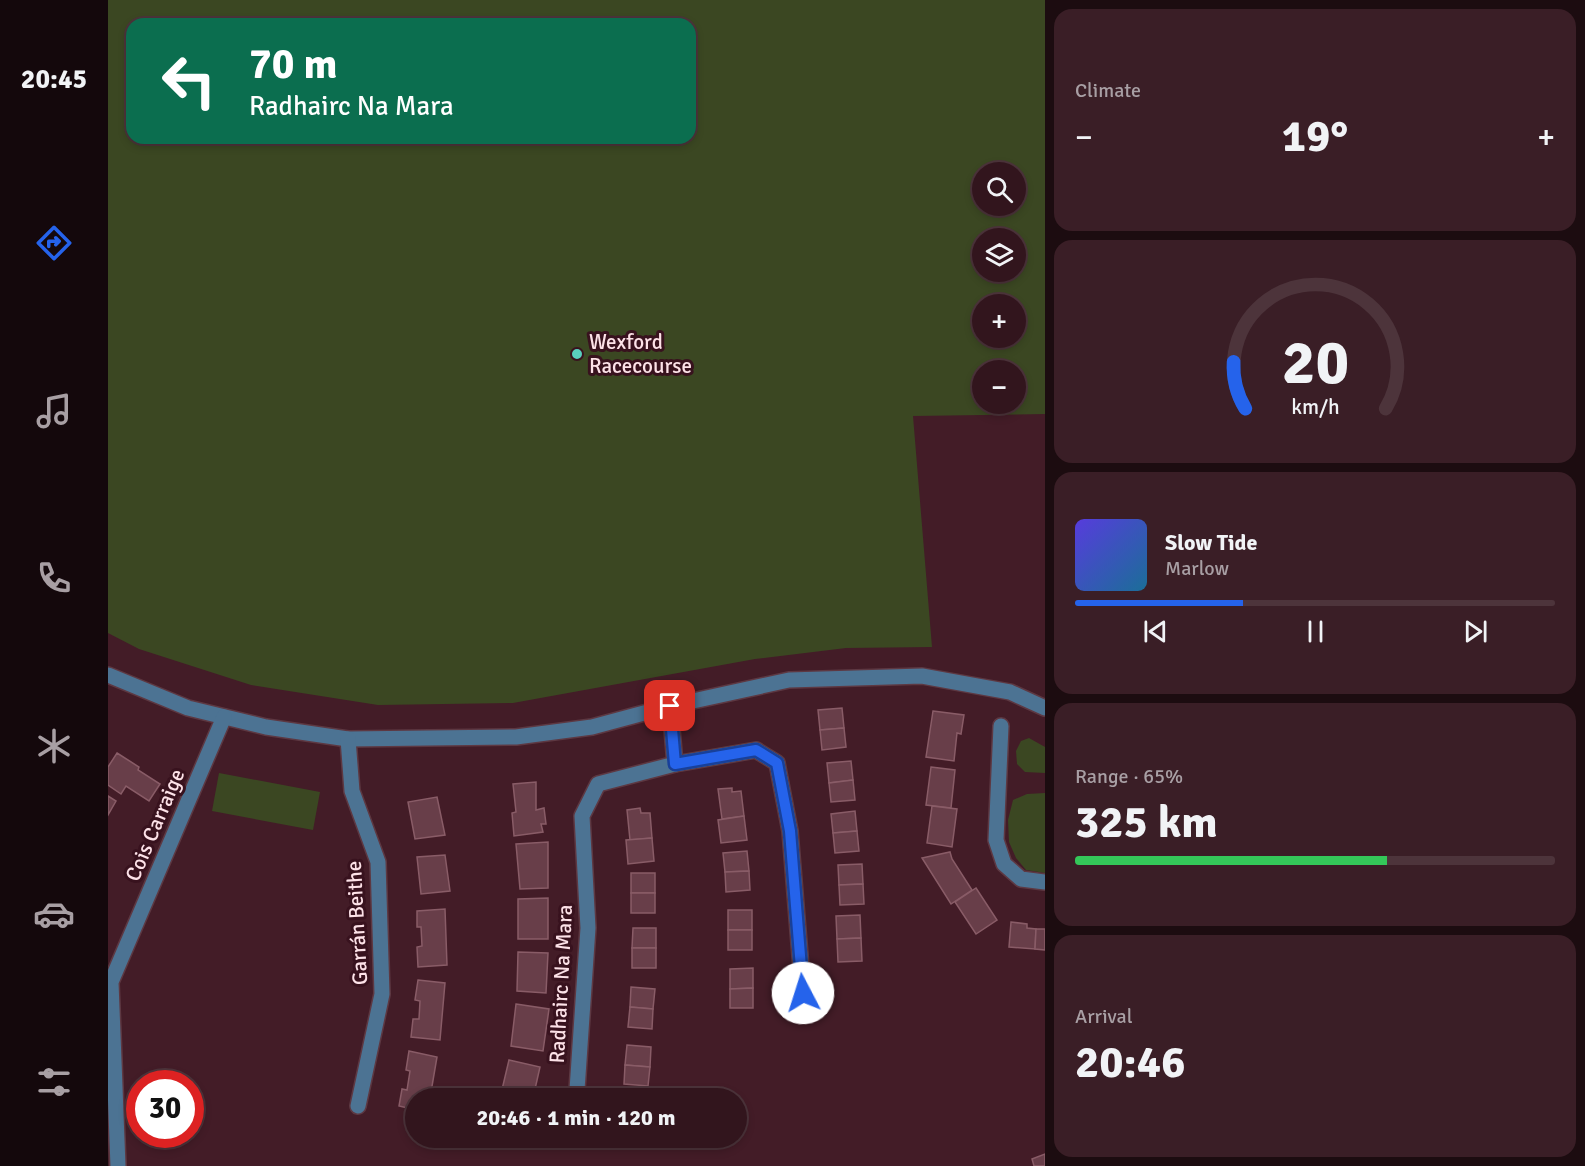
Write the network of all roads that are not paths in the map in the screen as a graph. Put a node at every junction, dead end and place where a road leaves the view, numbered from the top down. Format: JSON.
{"nodes":[{"id":1,"x":108,"y":675,"type":"edge"},
{"id":2,"x":670,"y":706,"type":"junction"},
{"id":3,"x":1045,"y":708,"type":"edge"},
{"id":4,"x":224,"y":717,"type":"junction"},
{"id":5,"x":1001,"y":726,"type":"dead end"},
{"id":6,"x":348,"y":739,"type":"junction"},
{"id":7,"x":675,"y":764,"type":"junction"},
{"id":8,"x":1045,"y":882,"type":"edge"},
{"id":9,"x":803,"y":993,"type":"dead end"},
{"id":10,"x":577,"y":1088,"type":"edge"},
{"id":11,"x":358,"y":1106,"type":"dead end"},
{"id":12,"x":118,"y":1166,"type":"edge"}],
"edges":[{"from":1,"to":4,"type":"street"},
{"from":2,"to":3,"type":"street"},
{"from":2,"to":6,"type":"street"},
{"from":2,"to":7,"type":"street"},
{"from":4,"to":6,"type":"street"},
{"from":4,"to":12,"type":"street","name":"Cois Carraige"},
{"from":5,"to":8,"type":"street"},
{"from":6,"to":11,"type":"street","name":"Garrán Beithe"},
{"from":7,"to":9,"type":"street","name":"Radhairc Na Mara"},
{"from":7,"to":10,"type":"street","name":"Radhairc Na Mara"}]}
